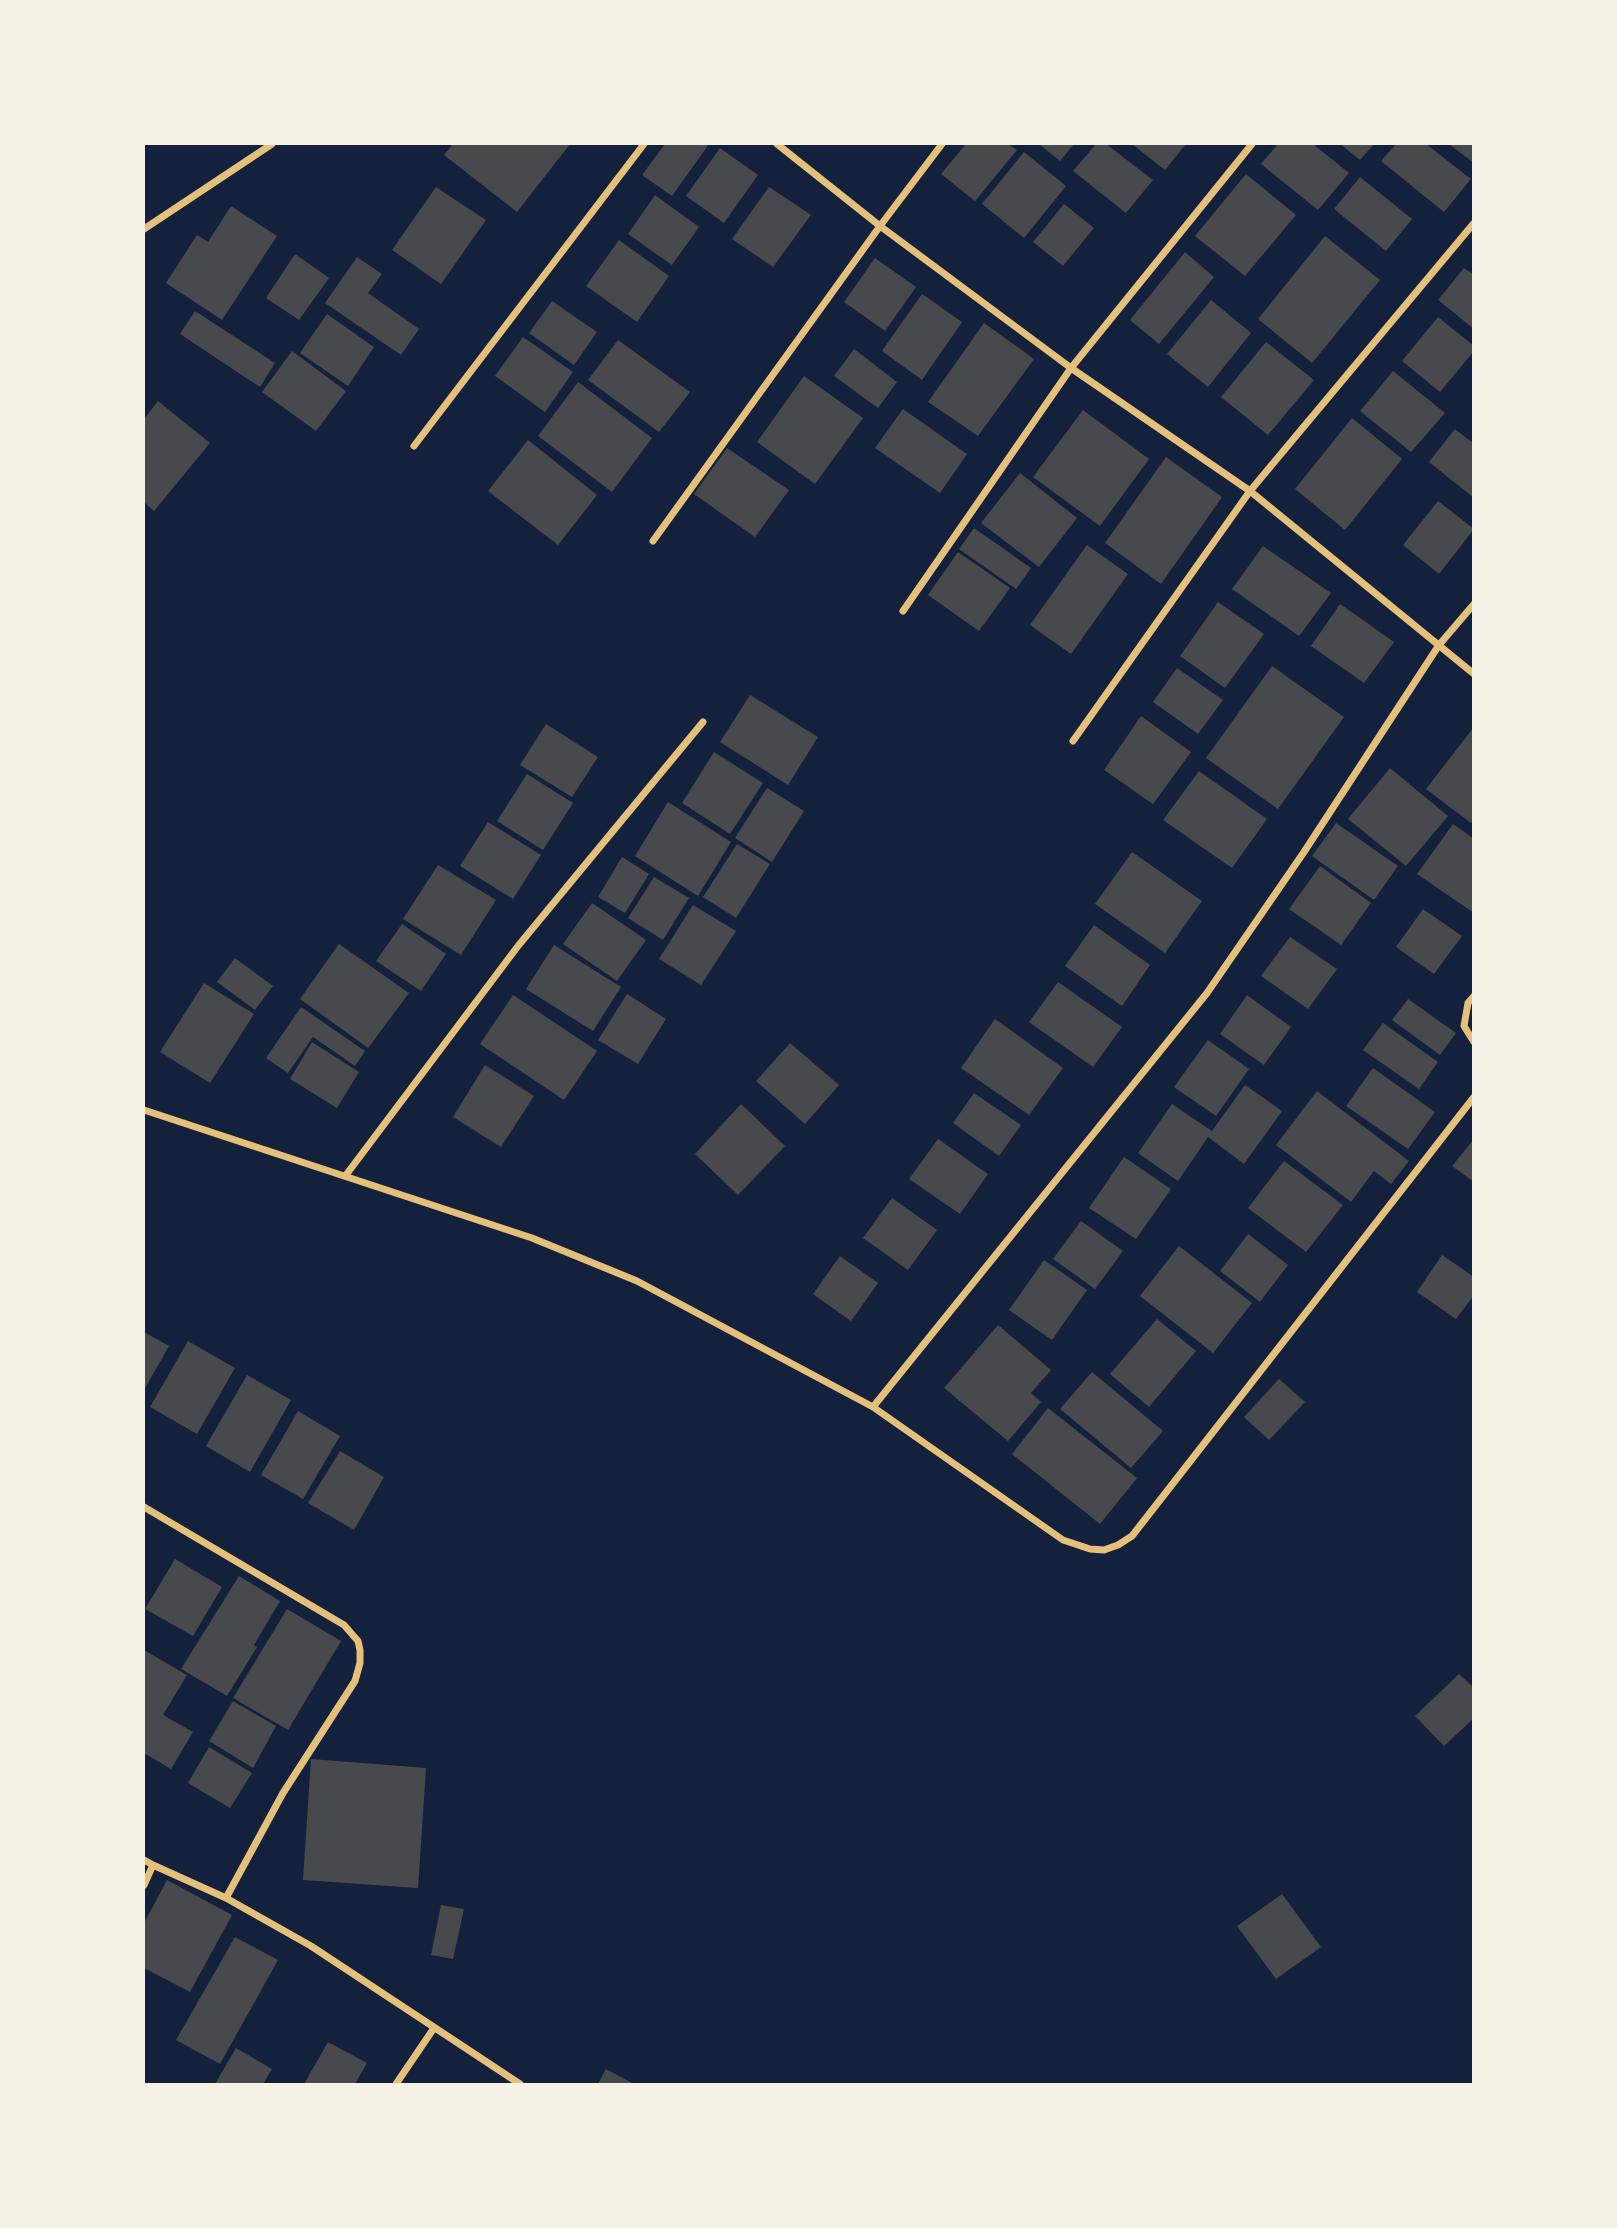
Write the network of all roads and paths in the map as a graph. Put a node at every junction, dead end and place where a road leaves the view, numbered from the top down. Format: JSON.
{"nodes":[{"id":1,"x":272,"y":144,"type":"edge"},
{"id":2,"x":644,"y":144,"type":"edge"},
{"id":3,"x":777,"y":144,"type":"edge"},
{"id":4,"x":942,"y":144,"type":"edge"},
{"id":5,"x":1252,"y":144,"type":"edge"},
{"id":6,"x":1474,"y":223,"type":"edge"},
{"id":7,"x":880,"y":226,"type":"junction"},
{"id":8,"x":144,"y":229,"type":"edge"},
{"id":9,"x":1071,"y":368,"type":"junction"},
{"id":10,"x":414,"y":446,"type":"dead end"},
{"id":11,"x":1250,"y":491,"type":"junction"},
{"id":12,"x":653,"y":541,"type":"dead end"},
{"id":13,"x":1474,"y":604,"type":"edge"},
{"id":14,"x":903,"y":611,"type":"dead end"},
{"id":15,"x":1439,"y":645,"type":"junction"},
{"id":16,"x":1474,"y":674,"type":"edge"},
{"id":17,"x":703,"y":722,"type":"dead end"},
{"id":18,"x":1073,"y":741,"type":"dead end"},
{"id":19,"x":1474,"y":996,"type":"edge"},
{"id":20,"x":1474,"y":1042,"type":"edge"},
{"id":21,"x":1474,"y":1097,"type":"edge"},
{"id":22,"x":144,"y":1110,"type":"edge"},
{"id":23,"x":346,"y":1175,"type":"junction"},
{"id":24,"x":873,"y":1407,"type":"junction"},
{"id":25,"x":144,"y":1507,"type":"edge"},
{"id":26,"x":144,"y":1860,"type":"edge"},
{"id":27,"x":153,"y":1865,"type":"junction"},
{"id":28,"x":144,"y":1885,"type":"edge"},
{"id":29,"x":226,"y":1898,"type":"junction"},
{"id":30,"x":434,"y":2028,"type":"junction"},
{"id":31,"x":396,"y":2084,"type":"edge"},
{"id":32,"x":520,"y":2084,"type":"edge"}],
"edges":[{"from":1,"to":8,"type":"street"},
{"from":2,"to":10,"type":"street"},
{"from":3,"to":7,"type":"street"},
{"from":4,"to":7,"type":"street"},
{"from":5,"to":9,"type":"street"},
{"from":6,"to":11,"type":"street"},
{"from":7,"to":9,"type":"street"},
{"from":7,"to":12,"type":"street"},
{"from":9,"to":11,"type":"street"},
{"from":9,"to":14,"type":"street"},
{"from":11,"to":15,"type":"street"},
{"from":11,"to":18,"type":"street"},
{"from":13,"to":15,"type":"street"},
{"from":15,"to":16,"type":"street"},
{"from":15,"to":24,"type":"street"},
{"from":17,"to":23,"type":"street"},
{"from":19,"to":20,"type":"street"},
{"from":21,"to":24,"type":"street"},
{"from":22,"to":23,"type":"street"},
{"from":23,"to":24,"type":"street"},
{"from":25,"to":29,"type":"street"},
{"from":26,"to":27,"type":"street"},
{"from":27,"to":28,"type":"street"},
{"from":27,"to":29,"type":"street"},
{"from":29,"to":30,"type":"street"},
{"from":30,"to":31,"type":"street"},
{"from":30,"to":32,"type":"street"}]}
